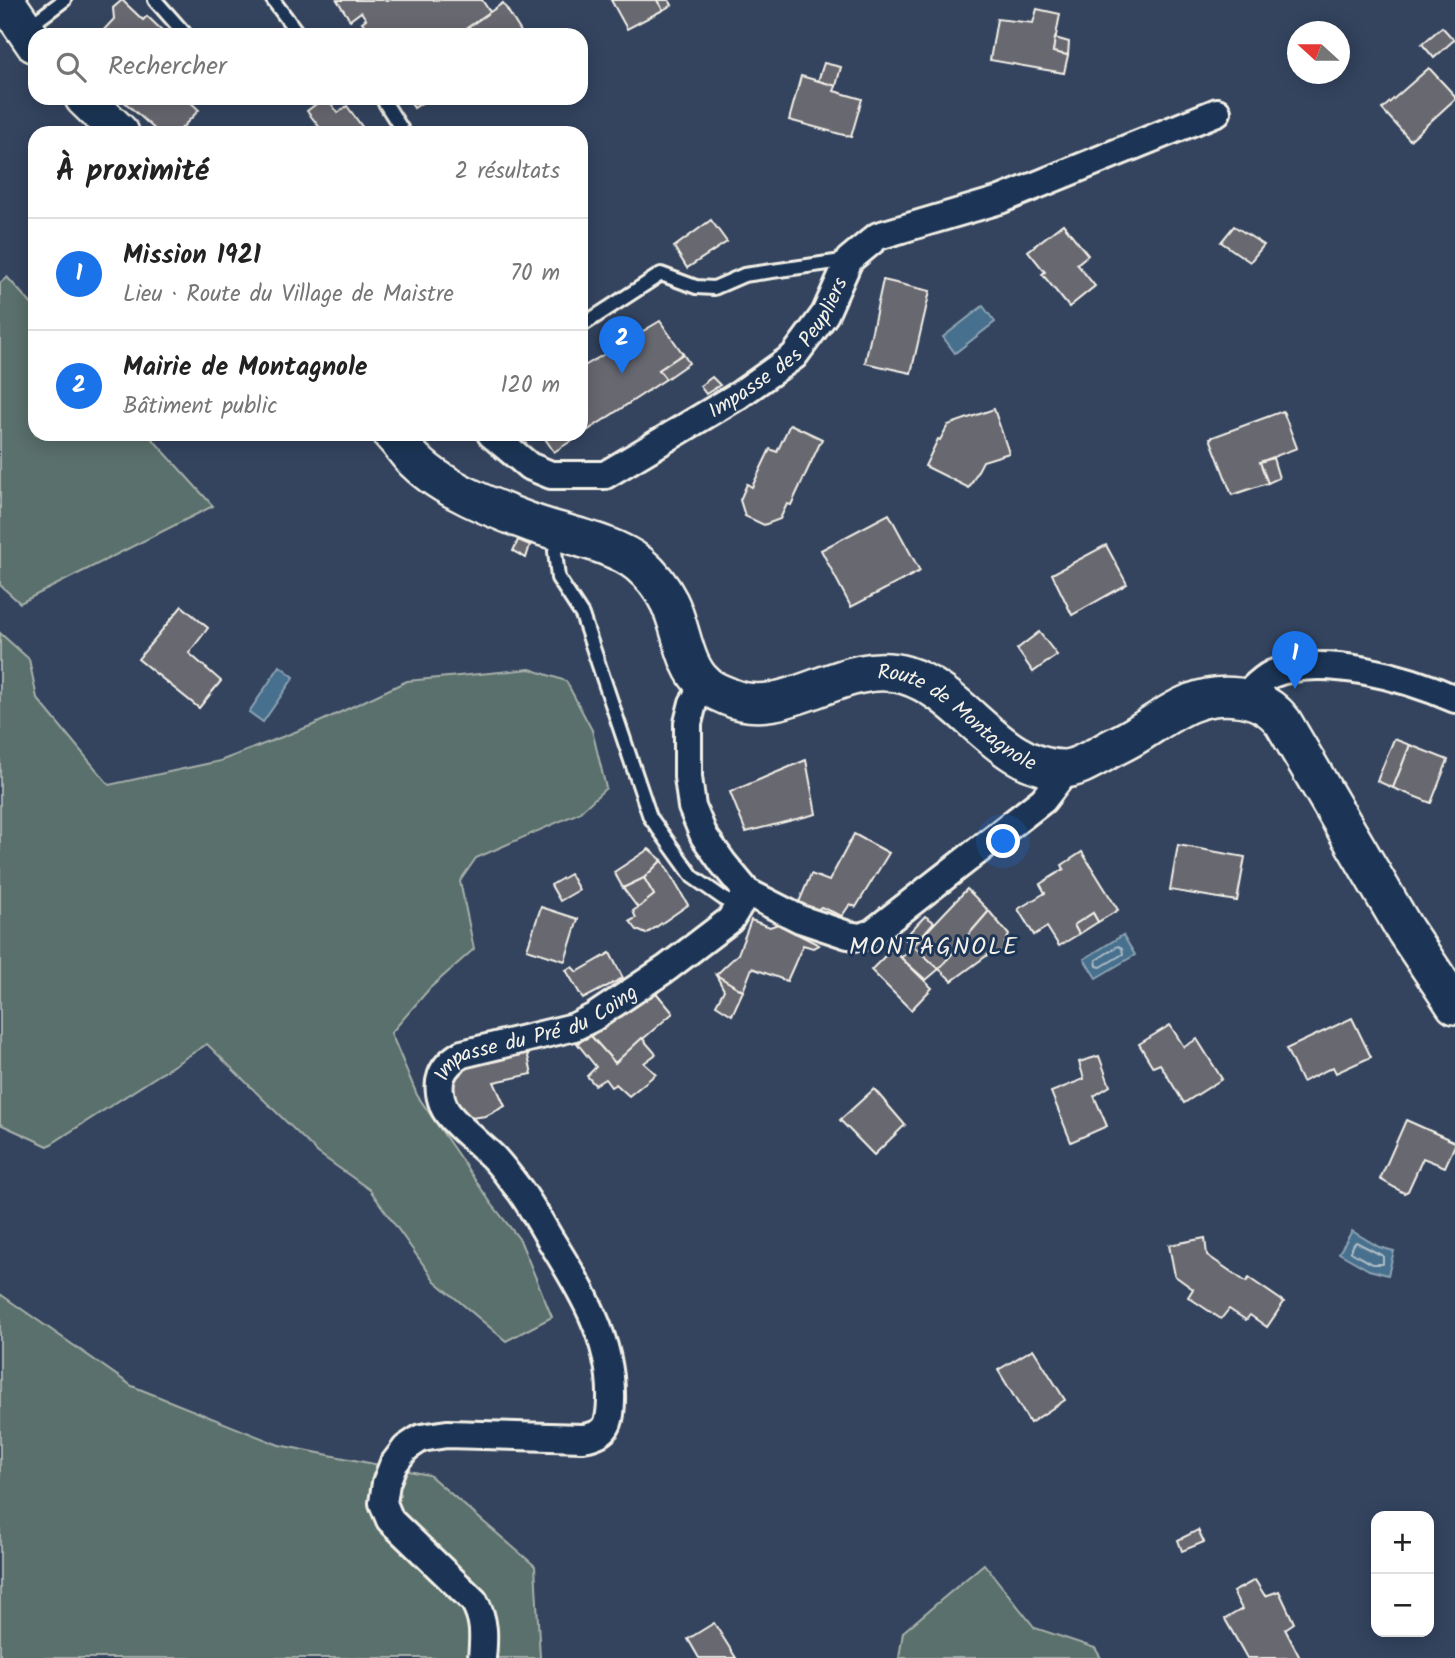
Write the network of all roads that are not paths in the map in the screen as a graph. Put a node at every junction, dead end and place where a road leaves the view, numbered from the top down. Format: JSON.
{"nodes":[{"id":1,"x":64,"y":0,"type":"edge"},
{"id":2,"x":155,"y":0,"type":"edge"},
{"id":3,"x":272,"y":0,"type":"edge"},
{"id":4,"x":21,"y":25,"type":"edge"},
{"id":5,"x":180,"y":28,"type":"edge"},
{"id":6,"x":294,"y":28,"type":"edge"},
{"id":7,"x":91,"y":105,"type":"edge"},
{"id":8,"x":386,"y":105,"type":"edge"},
{"id":9,"x":1217,"y":112,"type":"dead end"},
{"id":10,"x":113,"y":126,"type":"edge"},
{"id":11,"x":400,"y":126,"type":"edge"},
{"id":12,"x":849,"y":260,"type":"junction"},
{"id":13,"x":588,"y":321,"type":"edge"},
{"id":14,"x":402,"y":441,"type":"edge"},
{"id":15,"x":499,"y":441,"type":"edge"},
{"id":16,"x":560,"y":533,"type":"junction"},
{"id":17,"x":705,"y":684,"type":"junction"},
{"id":18,"x":1243,"y":698,"type":"junction"},
{"id":19,"x":1455,"y":699,"type":"edge"},
{"id":20,"x":1067,"y":769,"type":"junction"},
{"id":21,"x":742,"y":900,"type":"junction"},
{"id":22,"x":1455,"y":1005,"type":"edge"},
{"id":23,"x":482,"y":1658,"type":"edge"}],
"edges":[{"from":1,"to":4,"type":"lane"},
{"from":2,"to":5,"type":"lane"},
{"from":3,"to":6,"type":"lane"},
{"from":7,"to":10,"type":"street"},
{"from":8,"to":11,"type":"lane"},
{"from":9,"to":12,"type":"street","name":"Impasse des Peupliers"},
{"from":12,"to":13,"type":"lane"},
{"from":12,"to":15,"type":"street","name":"Impasse des Peupliers"},
{"from":14,"to":16,"type":"street"},
{"from":16,"to":17,"type":"street"},
{"from":16,"to":21,"type":"lane"},
{"from":17,"to":20,"type":"street","name":"Route de Montagnole"},
{"from":17,"to":21,"type":"street"},
{"from":18,"to":19,"type":"street"},
{"from":18,"to":20,"type":"street","name":"Route de Montagnole"},
{"from":18,"to":22,"type":"street","name":"Route de Montagnole"},
{"from":20,"to":21,"type":"street"},
{"from":21,"to":23,"type":"street","name":"Impasse du Pré du Coing"}]}
